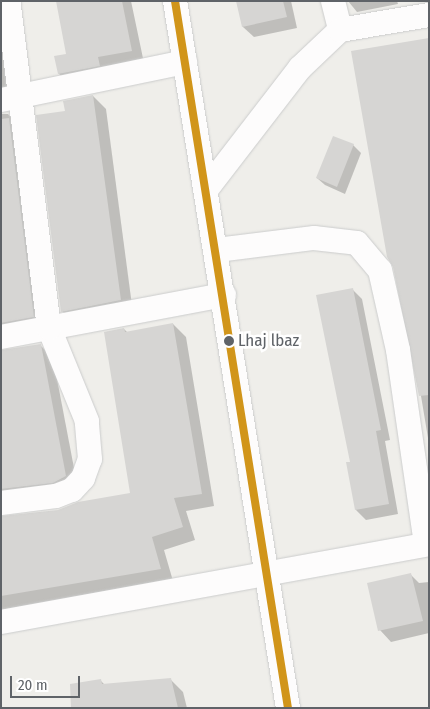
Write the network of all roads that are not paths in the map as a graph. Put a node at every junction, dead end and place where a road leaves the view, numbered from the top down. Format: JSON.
{"nodes":[{"id":1,"x":8,"y":1,"type":"edge"},
{"id":2,"x":175,"y":1,"type":"edge"},
{"id":3,"x":333,"y":1,"type":"edge"},
{"id":4,"x":429,"y":15,"type":"edge"},
{"id":5,"x":340,"y":30,"type":"junction"},
{"id":6,"x":184,"y":62,"type":"junction"},
{"id":7,"x":10,"y":98,"type":"edge"},
{"id":8,"x":206,"y":190,"type":"junction"},
{"id":9,"x":217,"y":250,"type":"junction"},
{"id":10,"x":224,"y":295,"type":"junction"},
{"id":11,"x":49,"y":328,"type":"junction"},
{"id":12,"x":1,"y":337,"type":"edge"},
{"id":13,"x":1,"y":503,"type":"edge"},
{"id":14,"x":427,"y":544,"type":"edge"},
{"id":15,"x":265,"y":572,"type":"junction"},
{"id":16,"x":1,"y":622,"type":"edge"},
{"id":17,"x":288,"y":708,"type":"edge"}],
"edges":[{"from":1,"to":7,"type":"street"},
{"from":2,"to":6,"type":"street"},
{"from":3,"to":5,"type":"street"},
{"from":4,"to":5,"type":"street"},
{"from":5,"to":8,"type":"street"},
{"from":6,"to":7,"type":"street"},
{"from":6,"to":8,"type":"street"},
{"from":7,"to":11,"type":"street"},
{"from":8,"to":9,"type":"street"},
{"from":9,"to":10,"type":"street"},
{"from":9,"to":14,"type":"street"},
{"from":10,"to":11,"type":"street"},
{"from":10,"to":15,"type":"street"},
{"from":11,"to":12,"type":"street"},
{"from":11,"to":13,"type":"street"},
{"from":14,"to":15,"type":"street"},
{"from":15,"to":16,"type":"street"},
{"from":15,"to":17,"type":"street"}]}
